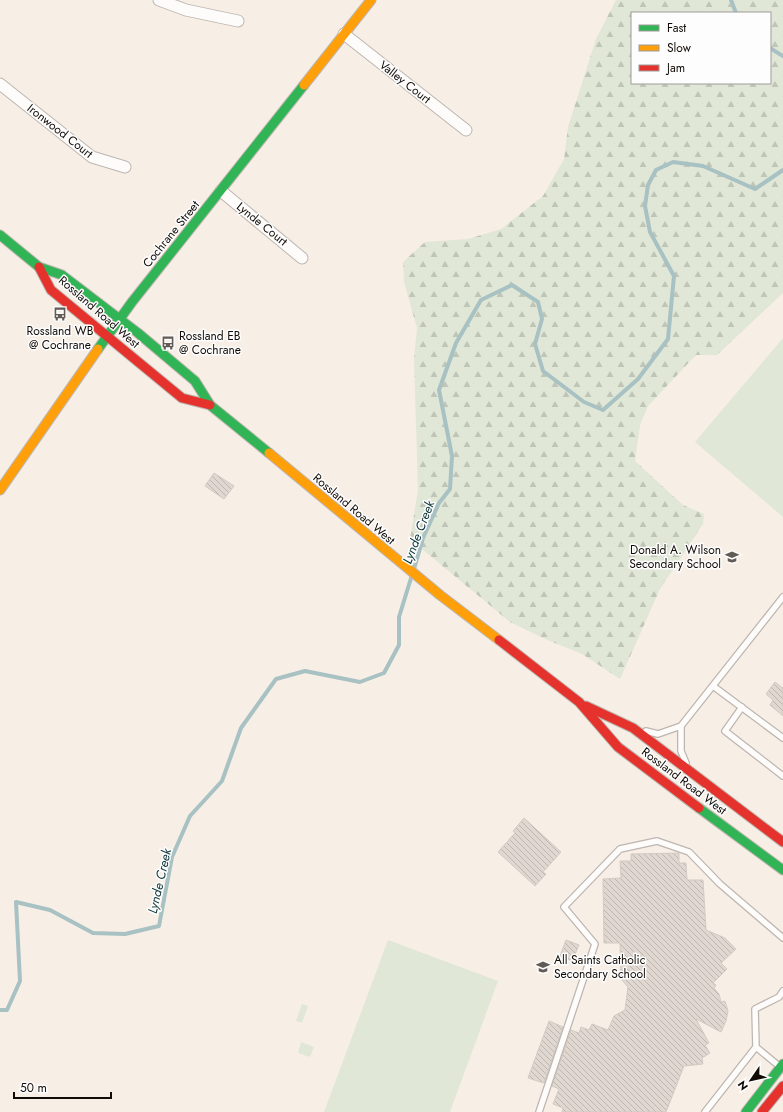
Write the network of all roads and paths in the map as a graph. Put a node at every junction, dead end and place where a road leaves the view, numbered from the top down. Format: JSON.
{"nodes":[{"id":1,"x":159,"y":0,"type":"edge"},
{"id":2,"x":371,"y":0,"type":"edge"},
{"id":3,"x":238,"y":21,"type":"dead end"},
{"id":4,"x":344,"y":34,"type":"junction"},
{"id":5,"x":0,"y":84,"type":"edge"},
{"id":6,"x":466,"y":130,"type":"dead end"},
{"id":7,"x":125,"y":167,"type":"dead end"},
{"id":8,"x":221,"y":191,"type":"junction"},
{"id":9,"x":0,"y":235,"type":"edge"},
{"id":10,"x":302,"y":258,"type":"dead end"},
{"id":11,"x":39,"y":267,"type":"junction"},
{"id":12,"x":119,"y":320,"type":"junction"},
{"id":13,"x":108,"y":337,"type":"junction"},
{"id":14,"x":210,"y":405,"type":"junction"},
{"id":15,"x":0,"y":490,"type":"edge"},
{"id":16,"x":783,"y":597,"type":"edge"},
{"id":17,"x":713,"y":686,"type":"junction"},
{"id":18,"x":579,"y":702,"type":"junction"},
{"id":19,"x":742,"y":707,"type":"junction"},
{"id":20,"x":681,"y":726,"type":"junction"},
{"id":21,"x":633,"y":728,"type":"junction"},
{"id":22,"x":783,"y":738,"type":"edge"},
{"id":23,"x":692,"y":774,"type":"junction"},
{"id":24,"x":783,"y":776,"type":"edge"},
{"id":25,"x":783,"y":842,"type":"edge"},
{"id":26,"x":783,"y":870,"type":"edge"},
{"id":27,"x":783,"y":938,"type":"edge"},
{"id":28,"x":783,"y":991,"type":"edge"},
{"id":29,"x":756,"y":1047,"type":"junction"},
{"id":30,"x":782,"y":1066,"type":"edge"},
{"id":31,"x":783,"y":1086,"type":"edge"},
{"id":32,"x":539,"y":1112,"type":"edge"},
{"id":33,"x":705,"y":1112,"type":"edge"},
{"id":34,"x":746,"y":1112,"type":"edge"},
{"id":35,"x":762,"y":1112,"type":"edge"}],
"edges":[{"from":1,"to":3,"type":"street"},
{"from":2,"to":4,"type":"main road","name":"Cochrane Street"},
{"from":4,"to":6,"type":"street","name":"Valley Court"},
{"from":4,"to":8,"type":"main road","name":"Cochrane Street"},
{"from":5,"to":7,"type":"street","name":"Ironwood Court"},
{"from":8,"to":10,"type":"street","name":"Lynde Court"},
{"from":8,"to":12,"type":"main road","name":"Cochrane Street"},
{"from":9,"to":11,"type":"main road","name":"Rossland Road West"},
{"from":11,"to":12,"type":"main road","name":"Rossland Road West"},
{"from":11,"to":13,"type":"main road","name":"Rossland Road West"},
{"from":12,"to":13,"type":"main road","name":"Cochrane Street"},
{"from":12,"to":14,"type":"main road","name":"Rossland Road West"},
{"from":13,"to":14,"type":"main road","name":"Rossland Road West"},
{"from":13,"to":15,"type":"main road","name":"Cochrane Street"},
{"from":14,"to":18,"type":"main road","name":"Rossland Road West"},
{"from":16,"to":17,"type":"lane"},
{"from":17,"to":19,"type":"lane"},
{"from":17,"to":20,"type":"lane"},
{"from":18,"to":21,"type":"main road","name":"Rossland Road West"},
{"from":18,"to":26,"type":"main road","name":"Rossland Road West"},
{"from":19,"to":22,"type":"lane"},
{"from":19,"to":24,"type":"lane"},
{"from":20,"to":21,"type":"lane"},
{"from":20,"to":23,"type":"lane"},
{"from":21,"to":23,"type":"main road","name":"Rossland Road West"},
{"from":23,"to":25,"type":"main road","name":"Rossland Road West"},
{"from":27,"to":32,"type":"lane"},
{"from":28,"to":29,"type":"lane"},
{"from":29,"to":30,"type":"lane"},
{"from":29,"to":33,"type":"lane"},
{"from":30,"to":34,"type":"main road"},
{"from":31,"to":35,"type":"main road"}]}
